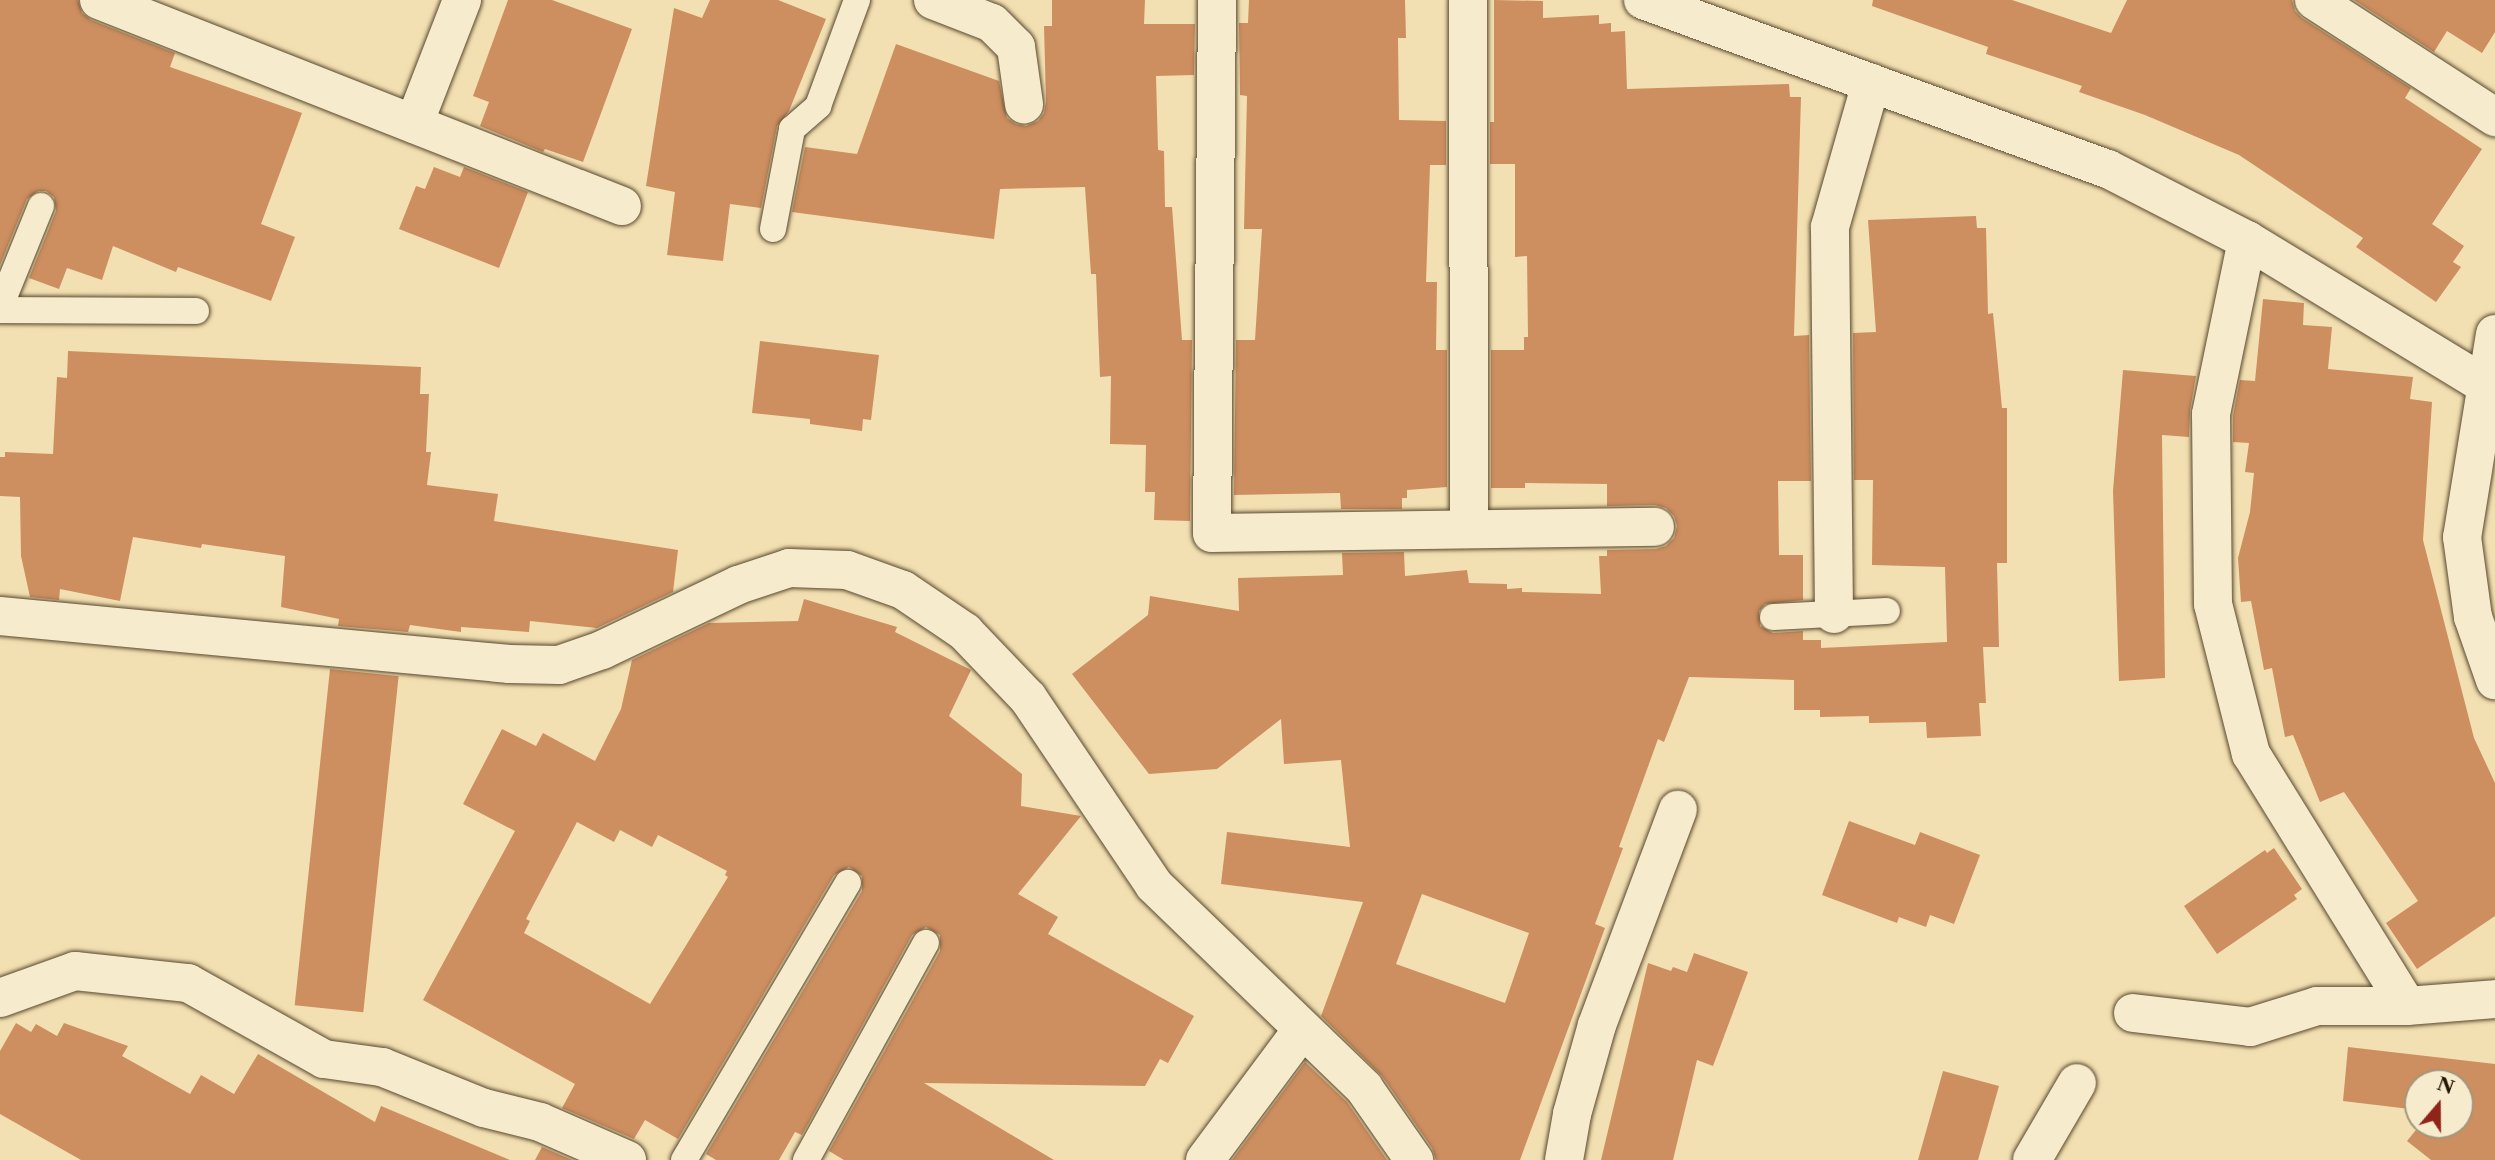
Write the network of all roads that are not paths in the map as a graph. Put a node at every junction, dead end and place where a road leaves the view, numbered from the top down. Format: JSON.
{"nodes":[{"id":1,"x":99,"y":0,"type":"edge"},
{"id":2,"x":462,"y":0,"type":"edge"},
{"id":3,"x":857,"y":0,"type":"edge"},
{"id":4,"x":933,"y":0,"type":"edge"},
{"id":5,"x":1217,"y":0,"type":"edge"},
{"id":6,"x":1468,"y":0,"type":"edge"},
{"id":7,"x":1643,"y":0,"type":"edge"},
{"id":8,"x":2314,"y":0,"type":"edge"},
{"id":9,"x":1871,"y":83,"type":"junction"},
{"id":10,"x":1024,"y":104,"type":"dead end"},
{"id":11,"x":2495,"y":117,"type":"edge"},
{"id":12,"x":414,"y":124,"type":"junction"},
{"id":13,"x":41,"y":206,"type":"dead end"},
{"id":14,"x":622,"y":206,"type":"dead end"},
{"id":15,"x":773,"y":229,"type":"dead end"},
{"id":16,"x":2246,"y":240,"type":"junction"},
{"id":17,"x":0,"y":309,"type":"edge"},
{"id":18,"x":196,"y":311,"type":"dead end"},
{"id":19,"x":2495,"y":334,"type":"edge"},
{"id":20,"x":2490,"y":388,"type":"edge"},
{"id":21,"x":1469,"y":527,"type":"junction"},
{"id":22,"x":1655,"y":527,"type":"dead end"},
{"id":23,"x":1,"y":607,"type":"edge"},
{"id":24,"x":1887,"y":611,"type":"dead end"},
{"id":25,"x":1833,"y":614,"type":"junction"},
{"id":26,"x":1773,"y":617,"type":"dead end"},
{"id":27,"x":2495,"y":680,"type":"edge"},
{"id":28,"x":1678,"y":810,"type":"dead end"},
{"id":29,"x":848,"y":883,"type":"dead end"},
{"id":30,"x":926,"y":943,"type":"dead end"},
{"id":31,"x":0,"y":998,"type":"edge"},
{"id":32,"x":2495,"y":999,"type":"edge"},
{"id":33,"x":2407,"y":1006,"type":"junction"},
{"id":34,"x":2133,"y":1013,"type":"dead end"},
{"id":35,"x":1301,"y":1031,"type":"junction"},
{"id":36,"x":2077,"y":1083,"type":"dead end"},
{"id":37,"x":627,"y":1160,"type":"edge"},
{"id":38,"x":684,"y":1160,"type":"edge"},
{"id":39,"x":806,"y":1160,"type":"edge"},
{"id":40,"x":1205,"y":1160,"type":"edge"},
{"id":41,"x":1414,"y":1160,"type":"edge"},
{"id":42,"x":1564,"y":1160,"type":"edge"},
{"id":43,"x":2032,"y":1160,"type":"edge"}],
"edges":[{"from":1,"to":12,"type":"street"},
{"from":2,"to":12,"type":"street"},
{"from":3,"to":15,"type":"lane"},
{"from":4,"to":10,"type":"street"},
{"from":5,"to":21,"type":"street"},
{"from":6,"to":21,"type":"street"},
{"from":7,"to":9,"type":"street"},
{"from":8,"to":11,"type":"street"},
{"from":9,"to":16,"type":"street"},
{"from":9,"to":25,"type":"street"},
{"from":12,"to":14,"type":"street"},
{"from":13,"to":17,"type":"lane"},
{"from":16,"to":20,"type":"street"},
{"from":16,"to":33,"type":"street"},
{"from":17,"to":18,"type":"lane"},
{"from":19,"to":20,"type":"street"},
{"from":20,"to":27,"type":"street"},
{"from":21,"to":22,"type":"street"},
{"from":23,"to":35,"type":"street"},
{"from":24,"to":25,"type":"lane"},
{"from":25,"to":26,"type":"lane"},
{"from":28,"to":42,"type":"street"},
{"from":29,"to":38,"type":"lane"},
{"from":30,"to":39,"type":"lane"},
{"from":31,"to":37,"type":"street"},
{"from":32,"to":33,"type":"street"},
{"from":33,"to":34,"type":"street"},
{"from":35,"to":40,"type":"street"},
{"from":35,"to":41,"type":"street"},
{"from":36,"to":43,"type":"street"}]}
